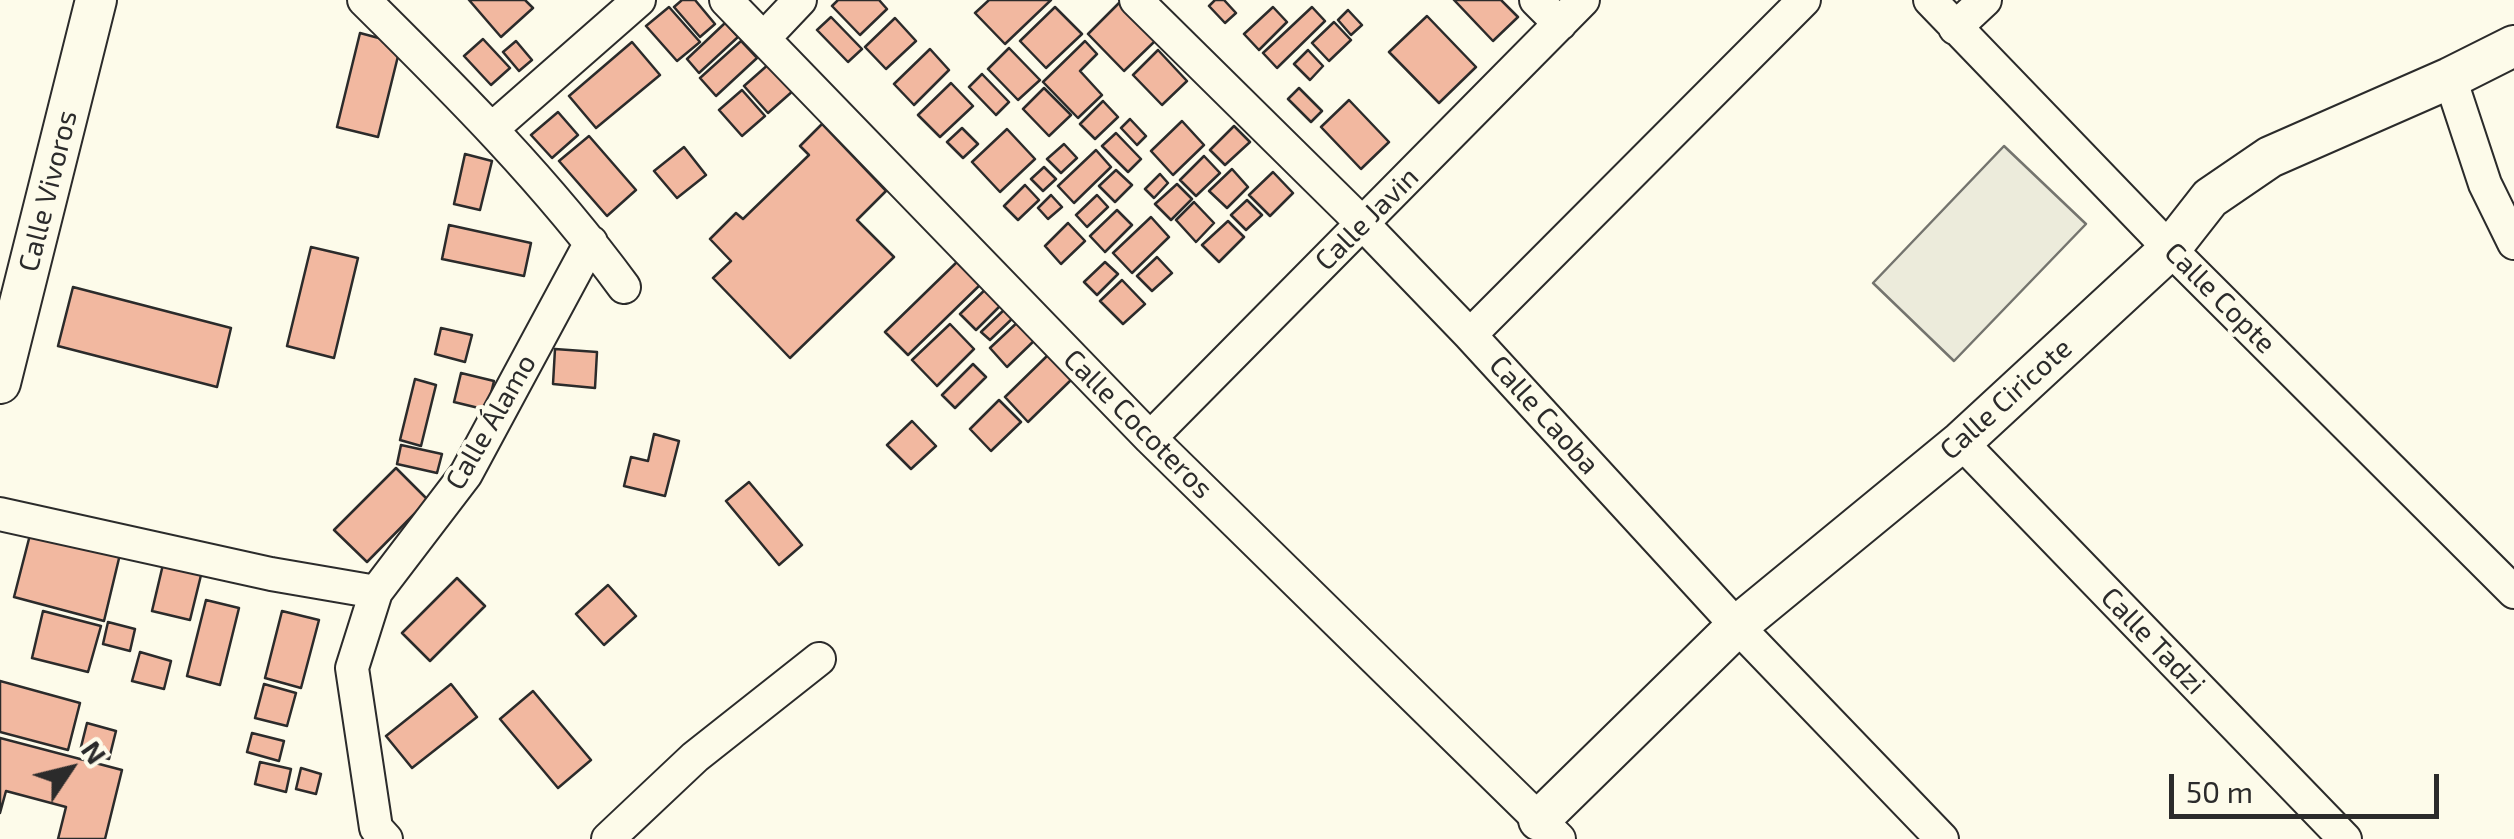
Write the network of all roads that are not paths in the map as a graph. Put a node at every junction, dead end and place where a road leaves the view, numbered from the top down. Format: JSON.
{"nodes":[{"id":1,"x":96,"y":0,"type":"edge"},
{"id":2,"x":364,"y":0,"type":"edge"},
{"id":3,"x":638,"y":0,"type":"edge"},
{"id":4,"x":726,"y":0,"type":"edge"},
{"id":5,"x":800,"y":0,"type":"edge"},
{"id":6,"x":1136,"y":0,"type":"edge"},
{"id":7,"x":1536,"y":0,"type":"edge"},
{"id":8,"x":1804,"y":0,"type":"edge"},
{"id":9,"x":1930,"y":0,"type":"edge"},
{"id":10,"x":1986,"y":0,"type":"edge"},
{"id":11,"x":1572,"y":12,"type":"edge"},
{"id":12,"x":1955,"y":28,"type":"junction"},
{"id":13,"x":764,"y":38,"type":"junction"},
{"id":14,"x":2514,"y":46,"type":"edge"},
{"id":15,"x":2450,"y":78,"type":"junction"},
{"id":16,"x":493,"y":128,"type":"junction"},
{"id":17,"x":1363,"y":224,"type":"junction"},
{"id":18,"x":591,"y":242,"type":"junction"},
{"id":19,"x":2514,"y":242,"type":"edge"},
{"id":20,"x":2170,"y":249,"type":"junction"},
{"id":21,"x":624,"y":288,"type":"dead end"},
{"id":22,"x":1470,"y":335,"type":"junction"},
{"id":23,"x":0,"y":383,"type":"edge"},
{"id":24,"x":1150,"y":438,"type":"junction"},
{"id":25,"x":1961,"y":442,"type":"junction"},
{"id":26,"x":0,"y":514,"type":"edge"},
{"id":27,"x":376,"y":592,"type":"junction"},
{"id":28,"x":2514,"y":592,"type":"edge"},
{"id":29,"x":1737,"y":626,"type":"junction"},
{"id":30,"x":819,"y":659,"type":"dead end"},
{"id":31,"x":1549,"y":830,"type":"edge"},
{"id":32,"x":386,"y":839,"type":"edge"},
{"id":33,"x":608,"y":839,"type":"edge"},
{"id":34,"x":1942,"y":839,"type":"edge"},
{"id":35,"x":2345,"y":839,"type":"edge"}],
"edges":[{"from":1,"to":23,"type":"street","name":"Calle Vivoros"},
{"from":2,"to":16,"type":"street"},
{"from":3,"to":16,"type":"street"},
{"from":4,"to":13,"type":"street","name":"Calle Cocoteros"},
{"from":5,"to":13,"type":"street"},
{"from":6,"to":17,"type":"street","name":"Calle Caoba"},
{"from":7,"to":11,"type":"street"},
{"from":8,"to":22,"type":"street"},
{"from":9,"to":12,"type":"street","name":"Calle Copte"},
{"from":10,"to":12,"type":"street"},
{"from":11,"to":17,"type":"street","name":"Calle Javin"},
{"from":12,"to":20,"type":"street","name":"Calle Copte"},
{"from":13,"to":24,"type":"street","name":"Calle Cocoteros"},
{"from":14,"to":15,"type":"street","name":"Calle Ciricote"},
{"from":15,"to":19,"type":"street"},
{"from":15,"to":20,"type":"street","name":"Calle Ciricote"},
{"from":16,"to":18,"type":"street"},
{"from":17,"to":22,"type":"street","name":"Calle Caoba"},
{"from":17,"to":24,"type":"street","name":"Calle Javin"},
{"from":18,"to":21,"type":"street"},
{"from":18,"to":27,"type":"street","name":"Calle Álamo"},
{"from":20,"to":25,"type":"street","name":"Calle Ciricote"},
{"from":20,"to":28,"type":"street","name":"Calle Copte"},
{"from":22,"to":29,"type":"street","name":"Calle Caoba"},
{"from":24,"to":31,"type":"street","name":"Calle Cocoteros"},
{"from":25,"to":29,"type":"street","name":"Calle Ciricote"},
{"from":25,"to":35,"type":"street","name":"Calle Tadzi"},
{"from":26,"to":27,"type":"street"},
{"from":27,"to":32,"type":"street","name":"Calle Álamo"},
{"from":29,"to":31,"type":"street","name":"Calle Ciricote"},
{"from":29,"to":34,"type":"street","name":"Calle Caoba"},
{"from":30,"to":33,"type":"street"}]}
